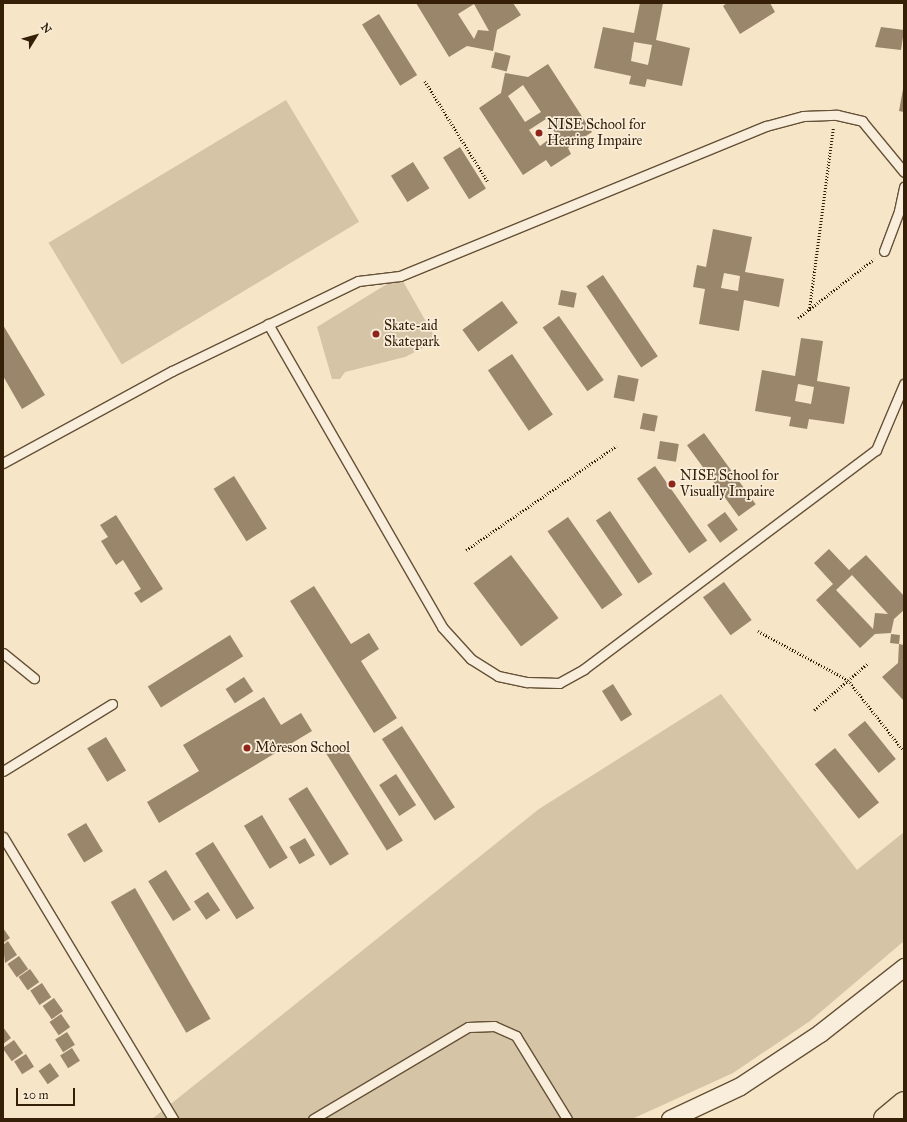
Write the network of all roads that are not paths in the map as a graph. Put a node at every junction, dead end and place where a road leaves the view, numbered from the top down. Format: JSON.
{"nodes":[{"id":1,"x":904,"y":172,"type":"edge"},
{"id":2,"x":904,"y":187,"type":"edge"},
{"id":3,"x":884,"y":251,"type":"road end"},
{"id":4,"x":268,"y":324,"type":"junction"},
{"id":5,"x":904,"y":384,"type":"edge"},
{"id":6,"x":3,"y":463,"type":"edge"},
{"id":7,"x":3,"y":653,"type":"edge"},
{"id":8,"x":34,"y":678,"type":"dead end"},
{"id":9,"x":112,"y":704,"type":"dead end"},
{"id":10,"x":3,"y":771,"type":"edge"},
{"id":11,"x":3,"y":837,"type":"edge"},
{"id":12,"x":904,"y":967,"type":"edge"},
{"id":13,"x":904,"y":1103,"type":"edge"},
{"id":14,"x":174,"y":1119,"type":"edge"},
{"id":15,"x":313,"y":1119,"type":"edge"},
{"id":16,"x":567,"y":1119,"type":"edge"},
{"id":17,"x":670,"y":1119,"type":"edge"},
{"id":18,"x":885,"y":1119,"type":"edge"}],
"edges":[{"from":1,"to":4,"type":"lane"},
{"from":2,"to":3,"type":"lane"},
{"from":4,"to":5,"type":"lane"},
{"from":4,"to":6,"type":"lane"},
{"from":7,"to":8,"type":"lane"},
{"from":9,"to":10,"type":"lane"},
{"from":11,"to":14,"type":"lane"},
{"from":12,"to":17,"type":"street"},
{"from":13,"to":18,"type":"highway"},
{"from":15,"to":16,"type":"lane"}]}
